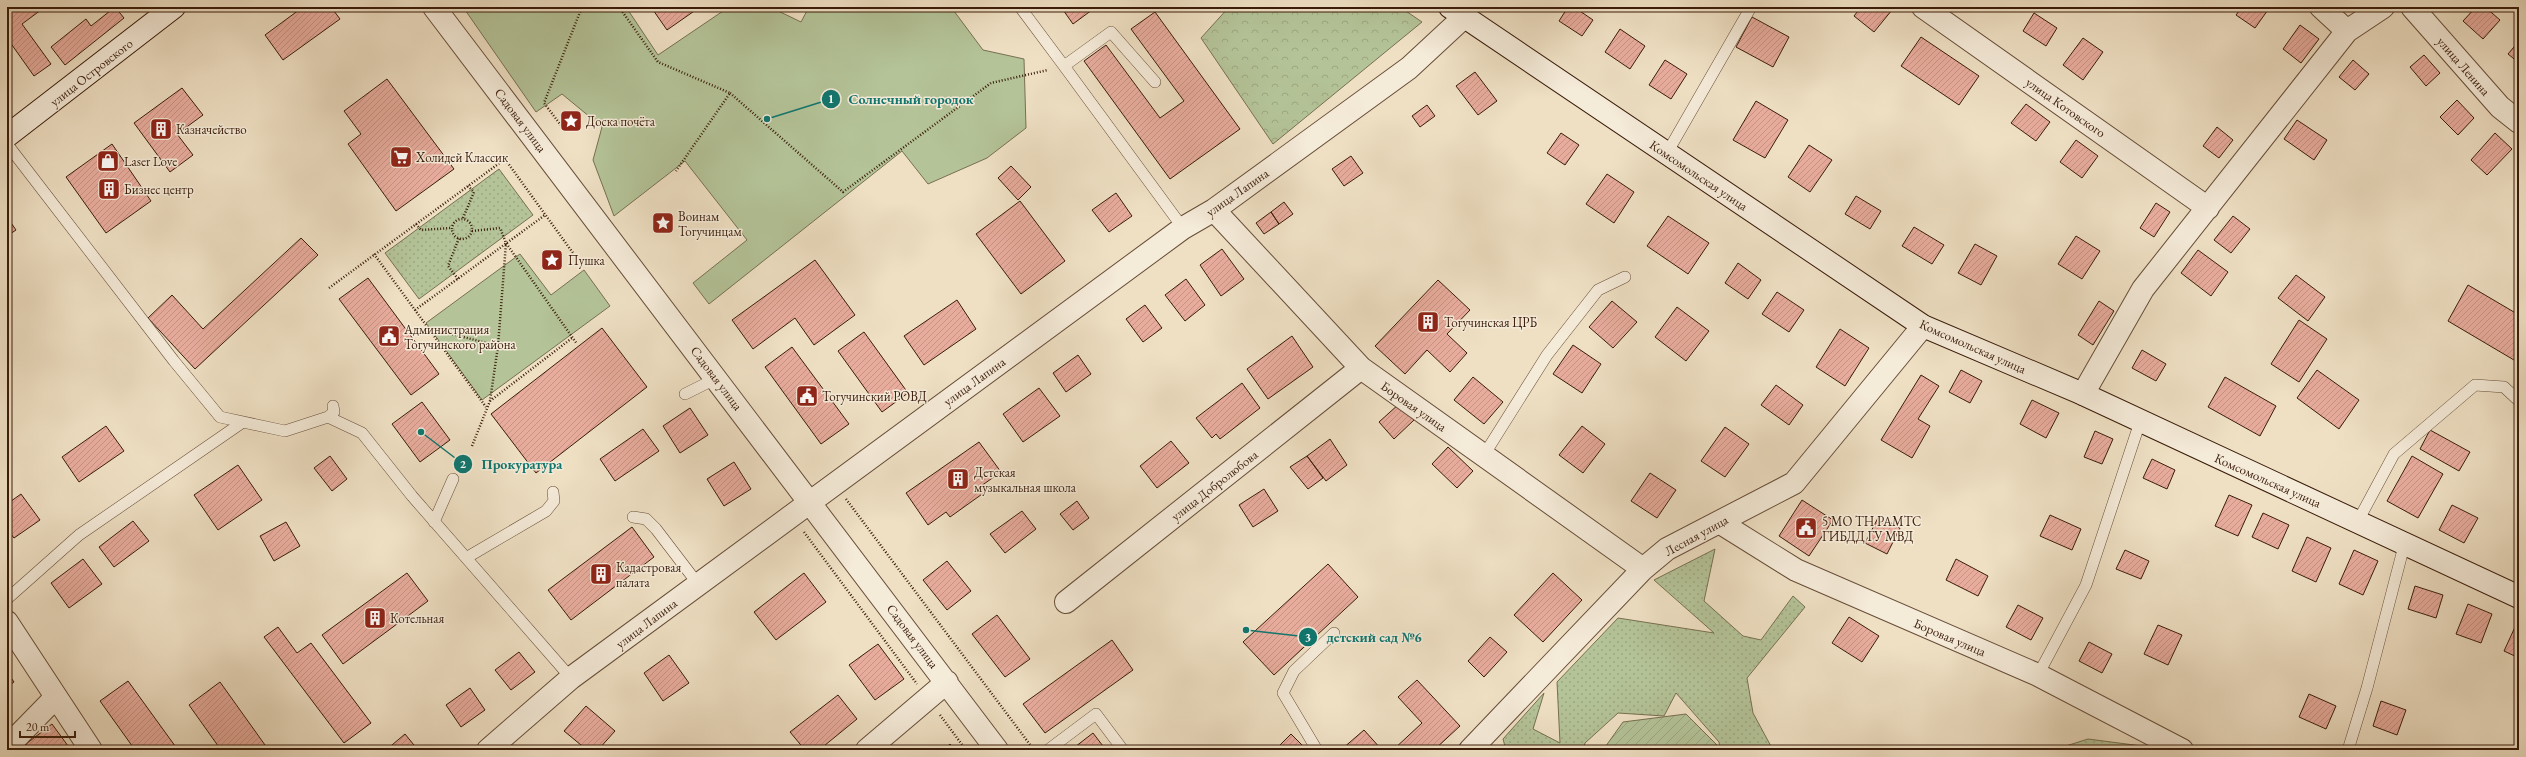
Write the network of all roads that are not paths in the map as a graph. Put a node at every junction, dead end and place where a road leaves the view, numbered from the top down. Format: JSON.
{"nodes":[{"id":1,"x":174,"y":7,"type":"edge"},
{"id":2,"x":434,"y":7,"type":"edge"},
{"id":3,"x":1020,"y":7,"type":"edge"},
{"id":4,"x":1751,"y":7,"type":"edge"},
{"id":5,"x":1923,"y":7,"type":"edge"},
{"id":6,"x":2321,"y":7,"type":"edge"},
{"id":7,"x":2383,"y":7,"type":"edge"},
{"id":8,"x":2412,"y":7,"type":"edge"},
{"id":9,"x":1457,"y":12,"type":"edge"},
{"id":10,"x":2347,"y":31,"type":"junction"},
{"id":11,"x":1064,"y":66,"type":"junction"},
{"id":12,"x":1155,"y":82,"type":"dead end"},
{"id":13,"x":2519,"y":122,"type":"edge"},
{"id":14,"x":7,"y":136,"type":"edge"},
{"id":15,"x":7,"y":144,"type":"edge"},
{"id":16,"x":1667,"y":153,"type":"junction"},
{"id":17,"x":2208,"y":208,"type":"junction"},
{"id":18,"x":1214,"y":210,"type":"junction"},
{"id":19,"x":1183,"y":228,"type":"junction"},
{"id":20,"x":1625,"y":277,"type":"dead end"},
{"id":21,"x":1923,"y":326,"type":"junction"},
{"id":22,"x":1361,"y":368,"type":"junction"},
{"id":23,"x":717,"y":378,"type":"junction"},
{"id":24,"x":685,"y":394,"type":"dead end"},
{"id":25,"x":2083,"y":394,"type":"junction"},
{"id":26,"x":2519,"y":400,"type":"edge"},
{"id":27,"x":333,"y":406,"type":"dead end"},
{"id":28,"x":328,"y":417,"type":"junction"},
{"id":29,"x":243,"y":422,"type":"junction"},
{"id":30,"x":2140,"y":422,"type":"junction"},
{"id":31,"x":1484,"y":455,"type":"junction"},
{"id":32,"x":453,"y":479,"type":"dead end"},
{"id":33,"x":553,"y":492,"type":"dead end"},
{"id":34,"x":810,"y":501,"type":"junction"},
{"id":35,"x":632,"y":517,"type":"dead end"},
{"id":36,"x":2358,"y":521,"type":"junction"},
{"id":37,"x":434,"y":522,"type":"junction"},
{"id":38,"x":1719,"y":522,"type":"junction"},
{"id":39,"x":2404,"y":542,"type":"junction"},
{"id":40,"x":466,"y":558,"type":"junction"},
{"id":41,"x":1643,"y":569,"type":"junction"},
{"id":42,"x":698,"y":584,"type":"junction"},
{"id":43,"x":2519,"y":597,"type":"edge"},
{"id":44,"x":7,"y":599,"type":"edge"},
{"id":45,"x":1066,"y":602,"type":"dead end"},
{"id":46,"x":7,"y":622,"type":"edge"},
{"id":47,"x":1334,"y":633,"type":"dead end"},
{"id":48,"x":2038,"y":675,"type":"junction"},
{"id":49,"x":571,"y":678,"type":"junction"},
{"id":50,"x":947,"y":682,"type":"junction"},
{"id":51,"x":56,"y":697,"type":"junction"},
{"id":52,"x":7,"y":747,"type":"edge"},
{"id":53,"x":91,"y":750,"type":"edge"},
{"id":54,"x":488,"y":750,"type":"edge"},
{"id":55,"x":867,"y":750,"type":"edge"},
{"id":56,"x":998,"y":750,"type":"edge"},
{"id":57,"x":1048,"y":750,"type":"edge"},
{"id":58,"x":1123,"y":750,"type":"edge"},
{"id":59,"x":1317,"y":750,"type":"edge"},
{"id":60,"x":1470,"y":750,"type":"edge"},
{"id":61,"x":2182,"y":750,"type":"edge"},
{"id":62,"x":2348,"y":750,"type":"edge"}],
"edges":[{"from":1,"to":14,"type":"street","name":"улица Островского"},
{"from":2,"to":23,"type":"street","name":"Садовая улица"},
{"from":3,"to":11,"type":"lane"},
{"from":4,"to":16,"type":"lane"},
{"from":5,"to":17,"type":"street","name":"улица Котовского"},
{"from":6,"to":10,"type":"street"},
{"from":7,"to":10,"type":"street"},
{"from":8,"to":13,"type":"street","name":"улица Ленина"},
{"from":9,"to":16,"type":"street","name":"Комсомольская улица"},
{"from":9,"to":18,"type":"street","name":"улица Лапина"},
{"from":10,"to":17,"type":"street"},
{"from":11,"to":12,"type":"lane"},
{"from":11,"to":19,"type":"lane"},
{"from":15,"to":29,"type":"lane"},
{"from":16,"to":21,"type":"street","name":"Комсомольская улица"},
{"from":17,"to":25,"type":"street"},
{"from":18,"to":19,"type":"street","name":"улица Лапина"},
{"from":18,"to":22,"type":"street","name":"Боровая улица"},
{"from":19,"to":34,"type":"street","name":"улица Лапина"},
{"from":20,"to":31,"type":"lane"},
{"from":21,"to":25,"type":"street","name":"Комсомольская улица"},
{"from":21,"to":38,"type":"street","name":"Лесная улица"},
{"from":22,"to":31,"type":"street","name":"Боровая улица"},
{"from":22,"to":45,"type":"street","name":"улица Добролюбова"},
{"from":23,"to":24,"type":"lane"},
{"from":23,"to":34,"type":"street","name":"Садовая улица"},
{"from":25,"to":30,"type":"street","name":"Комсомольская улица"},
{"from":26,"to":36,"type":"lane"},
{"from":27,"to":28,"type":"lane"},
{"from":28,"to":29,"type":"lane"},
{"from":28,"to":37,"type":"lane"},
{"from":29,"to":44,"type":"lane"},
{"from":30,"to":36,"type":"street","name":"Комсомольская улица"},
{"from":30,"to":48,"type":"lane"},
{"from":31,"to":41,"type":"street","name":"Боровая улица"},
{"from":32,"to":37,"type":"lane"},
{"from":33,"to":40,"type":"lane"},
{"from":34,"to":42,"type":"street","name":"улица Лапина"},
{"from":34,"to":50,"type":"street","name":"Садовая улица"},
{"from":35,"to":42,"type":"lane"},
{"from":36,"to":39,"type":"street","name":"Комсомольская улица"},
{"from":37,"to":40,"type":"lane"},
{"from":38,"to":41,"type":"street","name":"Лесная улица"},
{"from":38,"to":48,"type":"street","name":"Боровая улица"},
{"from":39,"to":43,"type":"street","name":"Комсомольская улица"},
{"from":39,"to":62,"type":"lane"},
{"from":40,"to":49,"type":"lane"},
{"from":41,"to":60,"type":"street","name":"Лесная улица"},
{"from":42,"to":49,"type":"street","name":"улица Лапина"},
{"from":46,"to":51,"type":"street"},
{"from":47,"to":59,"type":"lane"},
{"from":48,"to":61,"type":"street","name":"Боровая улица"},
{"from":49,"to":54,"type":"street","name":"улица Лапина"},
{"from":50,"to":55,"type":"street"},
{"from":50,"to":56,"type":"street","name":"Садовая улица"},
{"from":51,"to":52,"type":"street"},
{"from":51,"to":53,"type":"street"},
{"from":57,"to":58,"type":"lane"}]}
